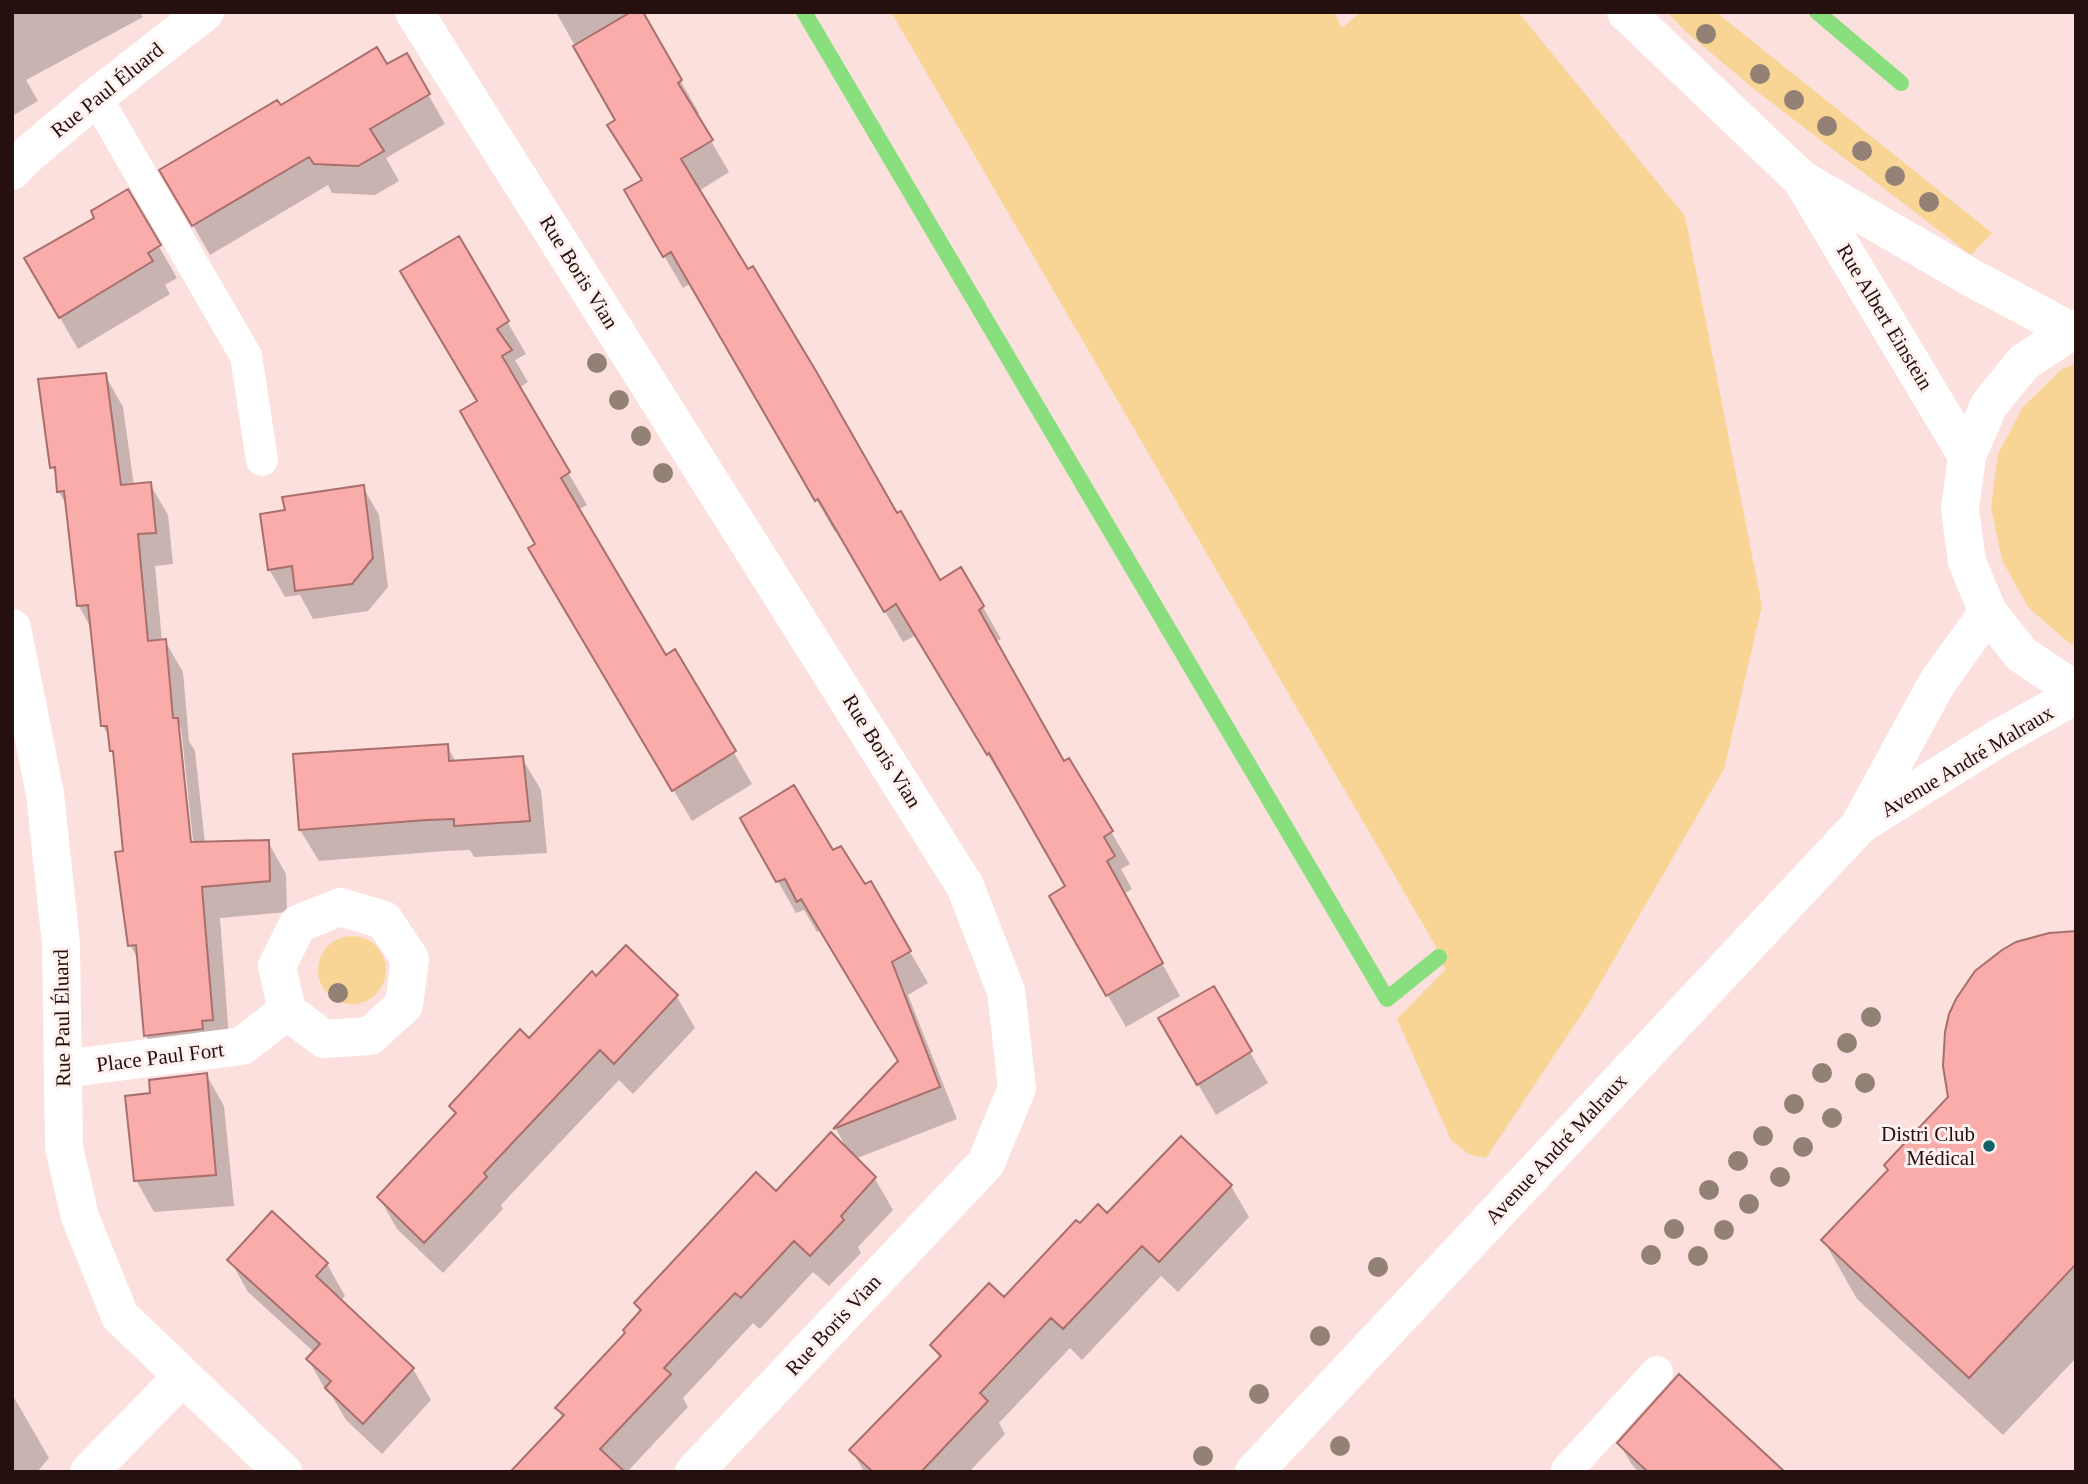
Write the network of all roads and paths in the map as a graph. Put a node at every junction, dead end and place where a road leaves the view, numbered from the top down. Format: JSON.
{"nodes":[{"id":1,"x":205,"y":12,"type":"edge"},
{"id":2,"x":414,"y":12,"type":"edge"},
{"id":3,"x":1626,"y":12,"type":"edge"},
{"id":4,"x":96,"y":97,"type":"junction"},
{"id":5,"x":12,"y":171,"type":"edge"},
{"id":6,"x":1801,"y":179,"type":"junction"},
{"id":7,"x":2073,"y":329,"type":"edge"},
{"id":8,"x":1966,"y":456,"type":"junction"},
{"id":9,"x":262,"y":460,"type":"dead end"},
{"id":10,"x":1988,"y":612,"type":"junction"},
{"id":11,"x":12,"y":628,"type":"edge"},
{"id":12,"x":2076,"y":693,"type":"edge"},
{"id":13,"x":1858,"y":827,"type":"junction"},
{"id":14,"x":287,"y":1011,"type":"dead end"},
{"id":15,"x":63,"y":1069,"type":"junction"},
{"id":16,"x":1657,"y":1372,"type":"dead end"},
{"id":17,"x":183,"y":1376,"type":"junction"},
{"id":18,"x":89,"y":1472,"type":"edge"},
{"id":19,"x":283,"y":1472,"type":"edge"},
{"id":20,"x":694,"y":1472,"type":"edge"},
{"id":21,"x":1254,"y":1472,"type":"edge"},
{"id":22,"x":1569,"y":1472,"type":"edge"}],
"edges":[{"from":1,"to":4,"type":"street","name":"Rue Paul Éluard"},
{"from":2,"to":20,"type":"street","name":"Rue Boris Vian"},
{"from":3,"to":6,"type":"street","name":"Rue Albert Einstein"},
{"from":4,"to":5,"type":"street","name":"Rue Paul Éluard"},
{"from":4,"to":9,"type":"lane"},
{"from":6,"to":7,"type":"street","name":"Rue Albert Einstein"},
{"from":6,"to":8,"type":"street","name":"Rue Albert Einstein"},
{"from":7,"to":8,"type":"street"},
{"from":8,"to":10,"type":"street"},
{"from":10,"to":12,"type":"street"},
{"from":10,"to":13,"type":"street","name":"Avenue André Malraux"},
{"from":11,"to":15,"type":"street","name":"Rue Paul Éluard"},
{"from":12,"to":13,"type":"street","name":"Avenue André Malraux"},
{"from":13,"to":21,"type":"street","name":"Avenue André Malraux"},
{"from":14,"to":15,"type":"street","name":"Place Paul Fort"},
{"from":15,"to":17,"type":"street","name":"Rue Paul Éluard"},
{"from":16,"to":22,"type":"lane"},
{"from":17,"to":18,"type":"street"},
{"from":17,"to":19,"type":"street"}]}
